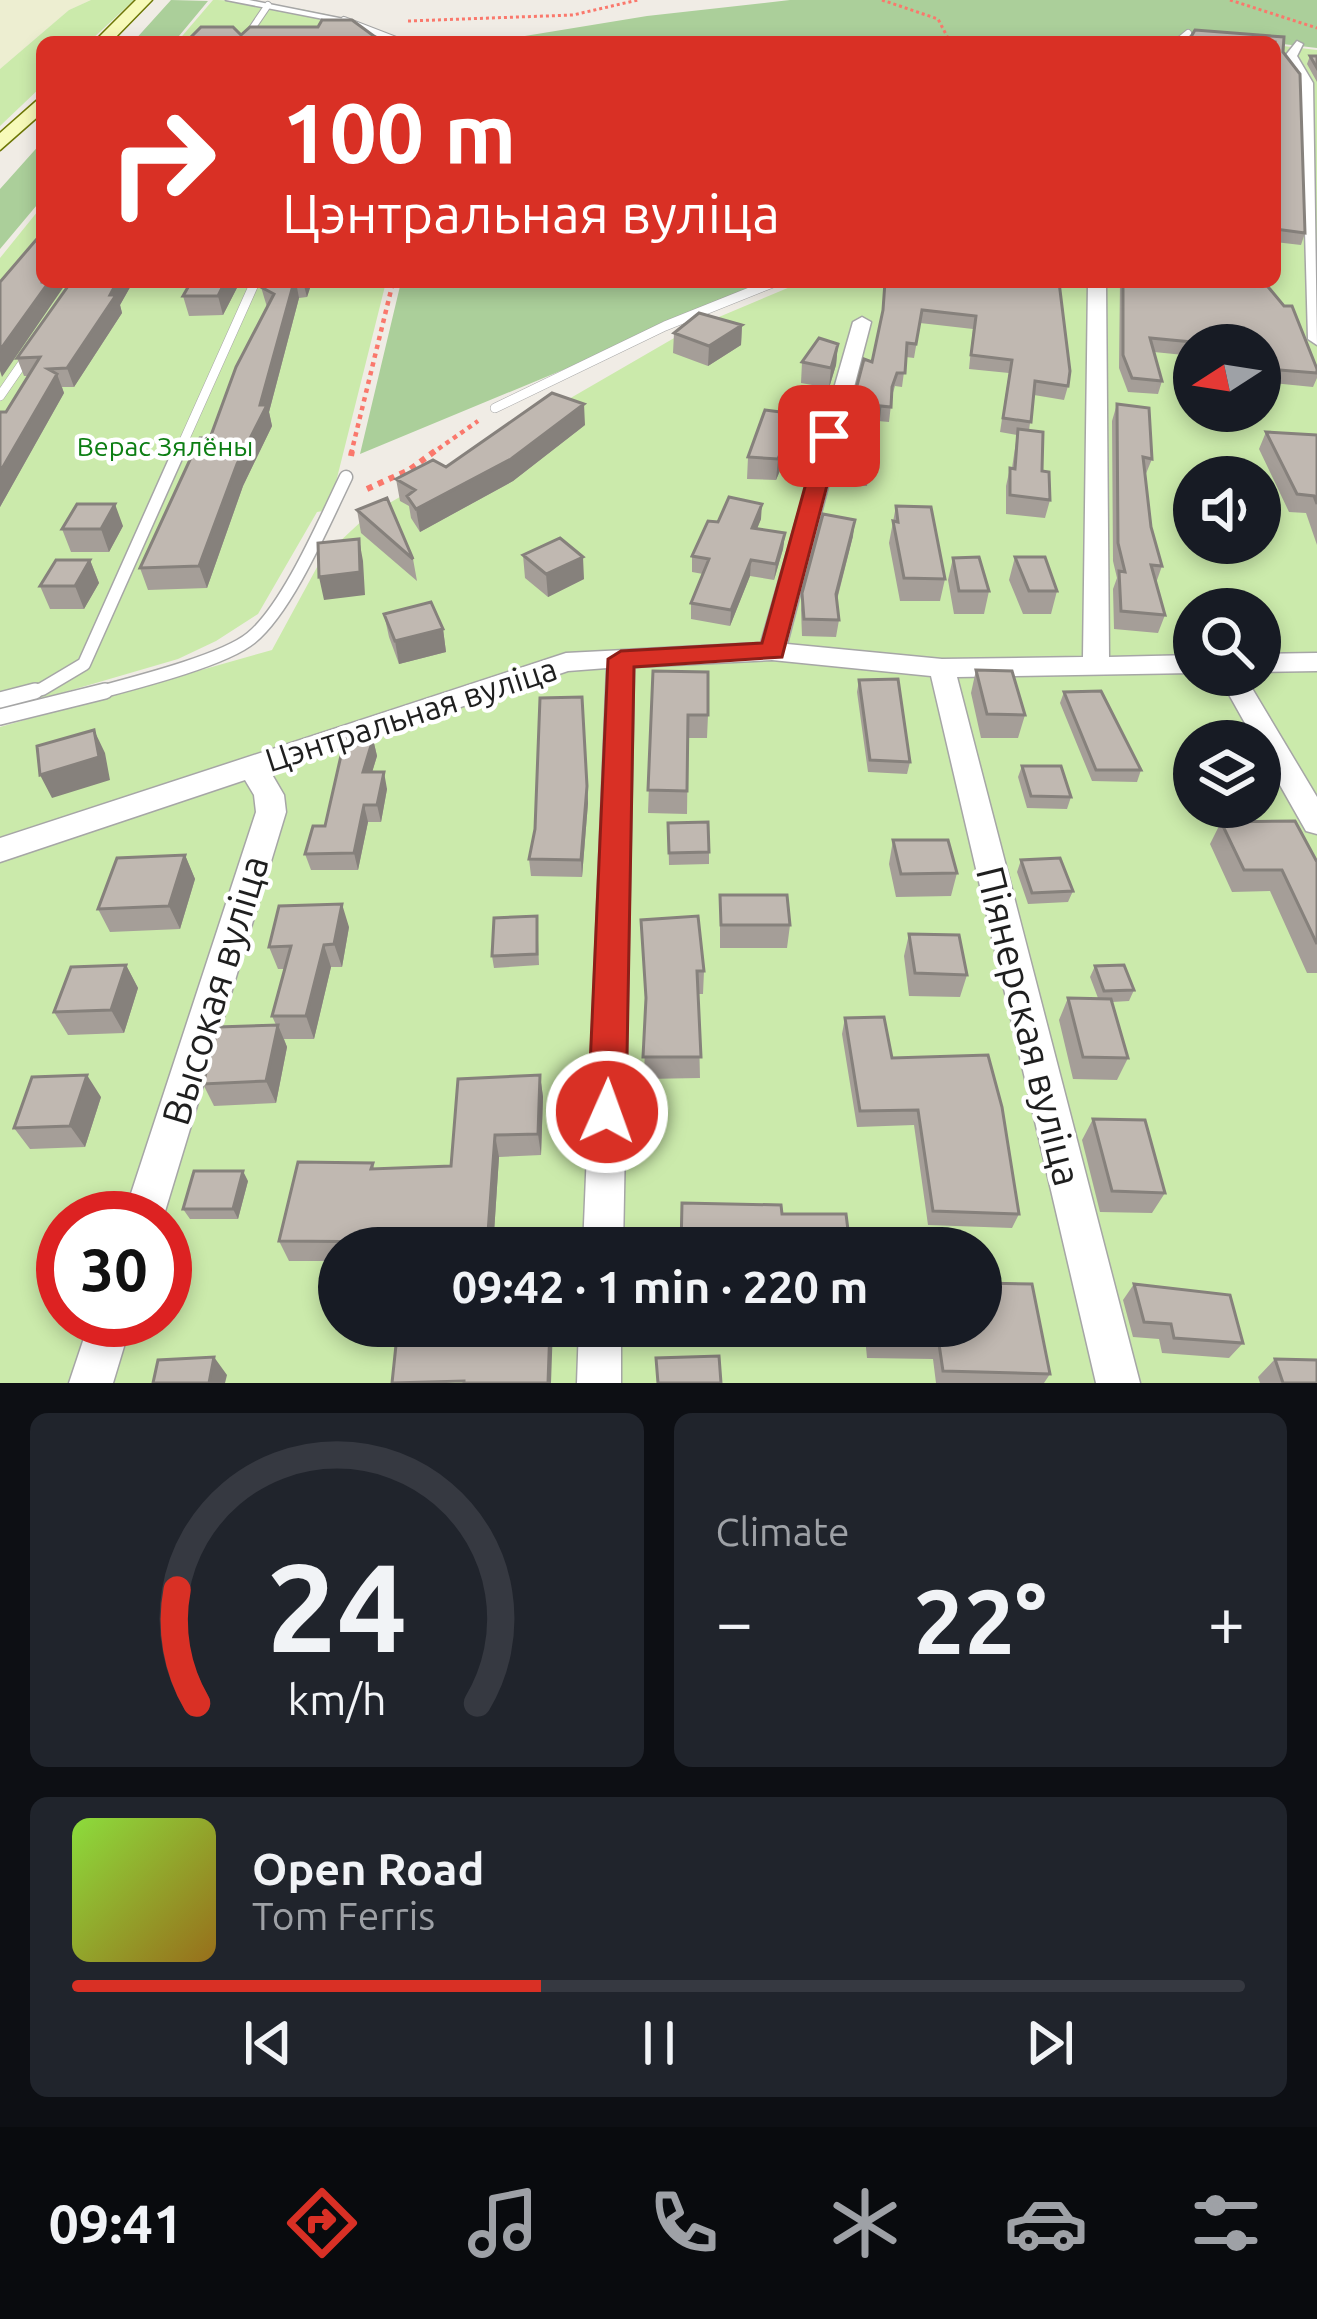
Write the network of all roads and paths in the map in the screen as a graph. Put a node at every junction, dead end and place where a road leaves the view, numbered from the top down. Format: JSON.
{"nodes":[{"id":1,"x":145,"y":0,"type":"edge"},
{"id":2,"x":230,"y":0,"type":"edge"},
{"id":3,"x":638,"y":0,"type":"edge"},
{"id":4,"x":882,"y":0,"type":"edge"},
{"id":5,"x":1230,"y":0,"type":"edge"},
{"id":6,"x":268,"y":5,"type":"junction"},
{"id":7,"x":344,"y":20,"type":"joint"},
{"id":8,"x":404,"y":21,"type":"dead end"},
{"id":9,"x":1317,"y":28,"type":"edge"},
{"id":10,"x":1187,"y":33,"type":"edge"},
{"id":11,"x":108,"y":36,"type":"edge"},
{"id":12,"x":247,"y":36,"type":"edge"},
{"id":13,"x":391,"y":36,"type":"edge"},
{"id":14,"x":947,"y":36,"type":"edge"},
{"id":15,"x":1184,"y":36,"type":"edge"},
{"id":16,"x":1297,"y":44,"type":"dead end"},
{"id":17,"x":36,"y":108,"type":"edge"},
{"id":18,"x":0,"y":144,"type":"edge"},
{"id":19,"x":252,"y":288,"type":"edge"},
{"id":20,"x":392,"y":288,"type":"edge"},
{"id":21,"x":760,"y":288,"type":"edge"},
{"id":22,"x":1096,"y":288,"type":"edge"},
{"id":23,"x":862,"y":322,"type":"dead end"},
{"id":24,"x":39,"y":339,"type":"edge"},
{"id":25,"x":1317,"y":339,"type":"edge"},
{"id":26,"x":0,"y":396,"type":"edge"},
{"id":27,"x":495,"y":408,"type":"joint"},
{"id":28,"x":346,"y":477,"type":"joint"},
{"id":29,"x":334,"y":499,"type":"junction"},
{"id":30,"x":772,"y":651,"type":"junction"},
{"id":31,"x":621,"y":659,"type":"junction"},
{"id":32,"x":1317,"y":662,"type":"edge"},
{"id":33,"x":1281,"y":663,"type":"edge"},
{"id":34,"x":1173,"y":665,"type":"edge"},
{"id":35,"x":1096,"y":667,"type":"junction"},
{"id":36,"x":942,"y":668,"type":"junction"},
{"id":37,"x":1243,"y":696,"type":"edge"},
{"id":38,"x":0,"y":700,"type":"edge"},
{"id":39,"x":0,"y":717,"type":"edge"},
{"id":40,"x":251,"y":765,"type":"junction"},
{"id":41,"x":1317,"y":823,"type":"edge"},
{"id":42,"x":0,"y":850,"type":"edge"},
{"id":43,"x":152,"y":1191,"type":"edge"},
{"id":44,"x":604,"y":1227,"type":"edge"},
{"id":45,"x":102,"y":1347,"type":"edge"},
{"id":46,"x":600,"y":1347,"type":"edge"},
{"id":47,"x":91,"y":1383,"type":"edge"},
{"id":48,"x":599,"y":1383,"type":"edge"},
{"id":49,"x":1118,"y":1383,"type":"edge"}],
"edges":[{"from":1,"to":11,"type":"main road"},
{"from":2,"to":6,"type":"street"},
{"from":3,"to":8,"type":"path"},
{"from":4,"to":14,"type":"path"},
{"from":5,"to":9,"type":"path"},
{"from":6,"to":7,"type":"street"},
{"from":6,"to":12,"type":"lane"},
{"from":7,"to":13,"type":"lane"},
{"from":10,"to":15,"type":"lane"},
{"from":16,"to":25,"type":"street"},
{"from":17,"to":18,"type":"main road"},
{"from":19,"to":38,"type":"lane"},
{"from":20,"to":28,"type":"path"},
{"from":21,"to":27,"type":"lane"},
{"from":22,"to":35,"type":"street"},
{"from":23,"to":30,"type":"street"},
{"from":24,"to":26,"type":"lane"},
{"from":27,"to":29,"type":"path"},
{"from":28,"to":29,"type":"lane"},
{"from":29,"to":39,"type":"lane"},
{"from":30,"to":31,"type":"street","name":"Цэнтральная вуліца"},
{"from":30,"to":36,"type":"street","name":"Цэнтральная вуліца"},
{"from":31,"to":40,"type":"street","name":"Цэнтральная вуліца"},
{"from":31,"to":44,"type":"street"},
{"from":32,"to":33,"type":"street"},
{"from":34,"to":35,"type":"street","name":"Цэнтральная вуліца"},
{"from":35,"to":36,"type":"street","name":"Цэнтральная вуліца"},
{"from":36,"to":49,"type":"street","name":"Піянерская вуліца"},
{"from":37,"to":41,"type":"street"},
{"from":40,"to":42,"type":"street","name":"Цэнтральная вуліца"},
{"from":40,"to":43,"type":"street","name":"Высокая вуліца"},
{"from":45,"to":47,"type":"street"},
{"from":46,"to":48,"type":"street"}]}
